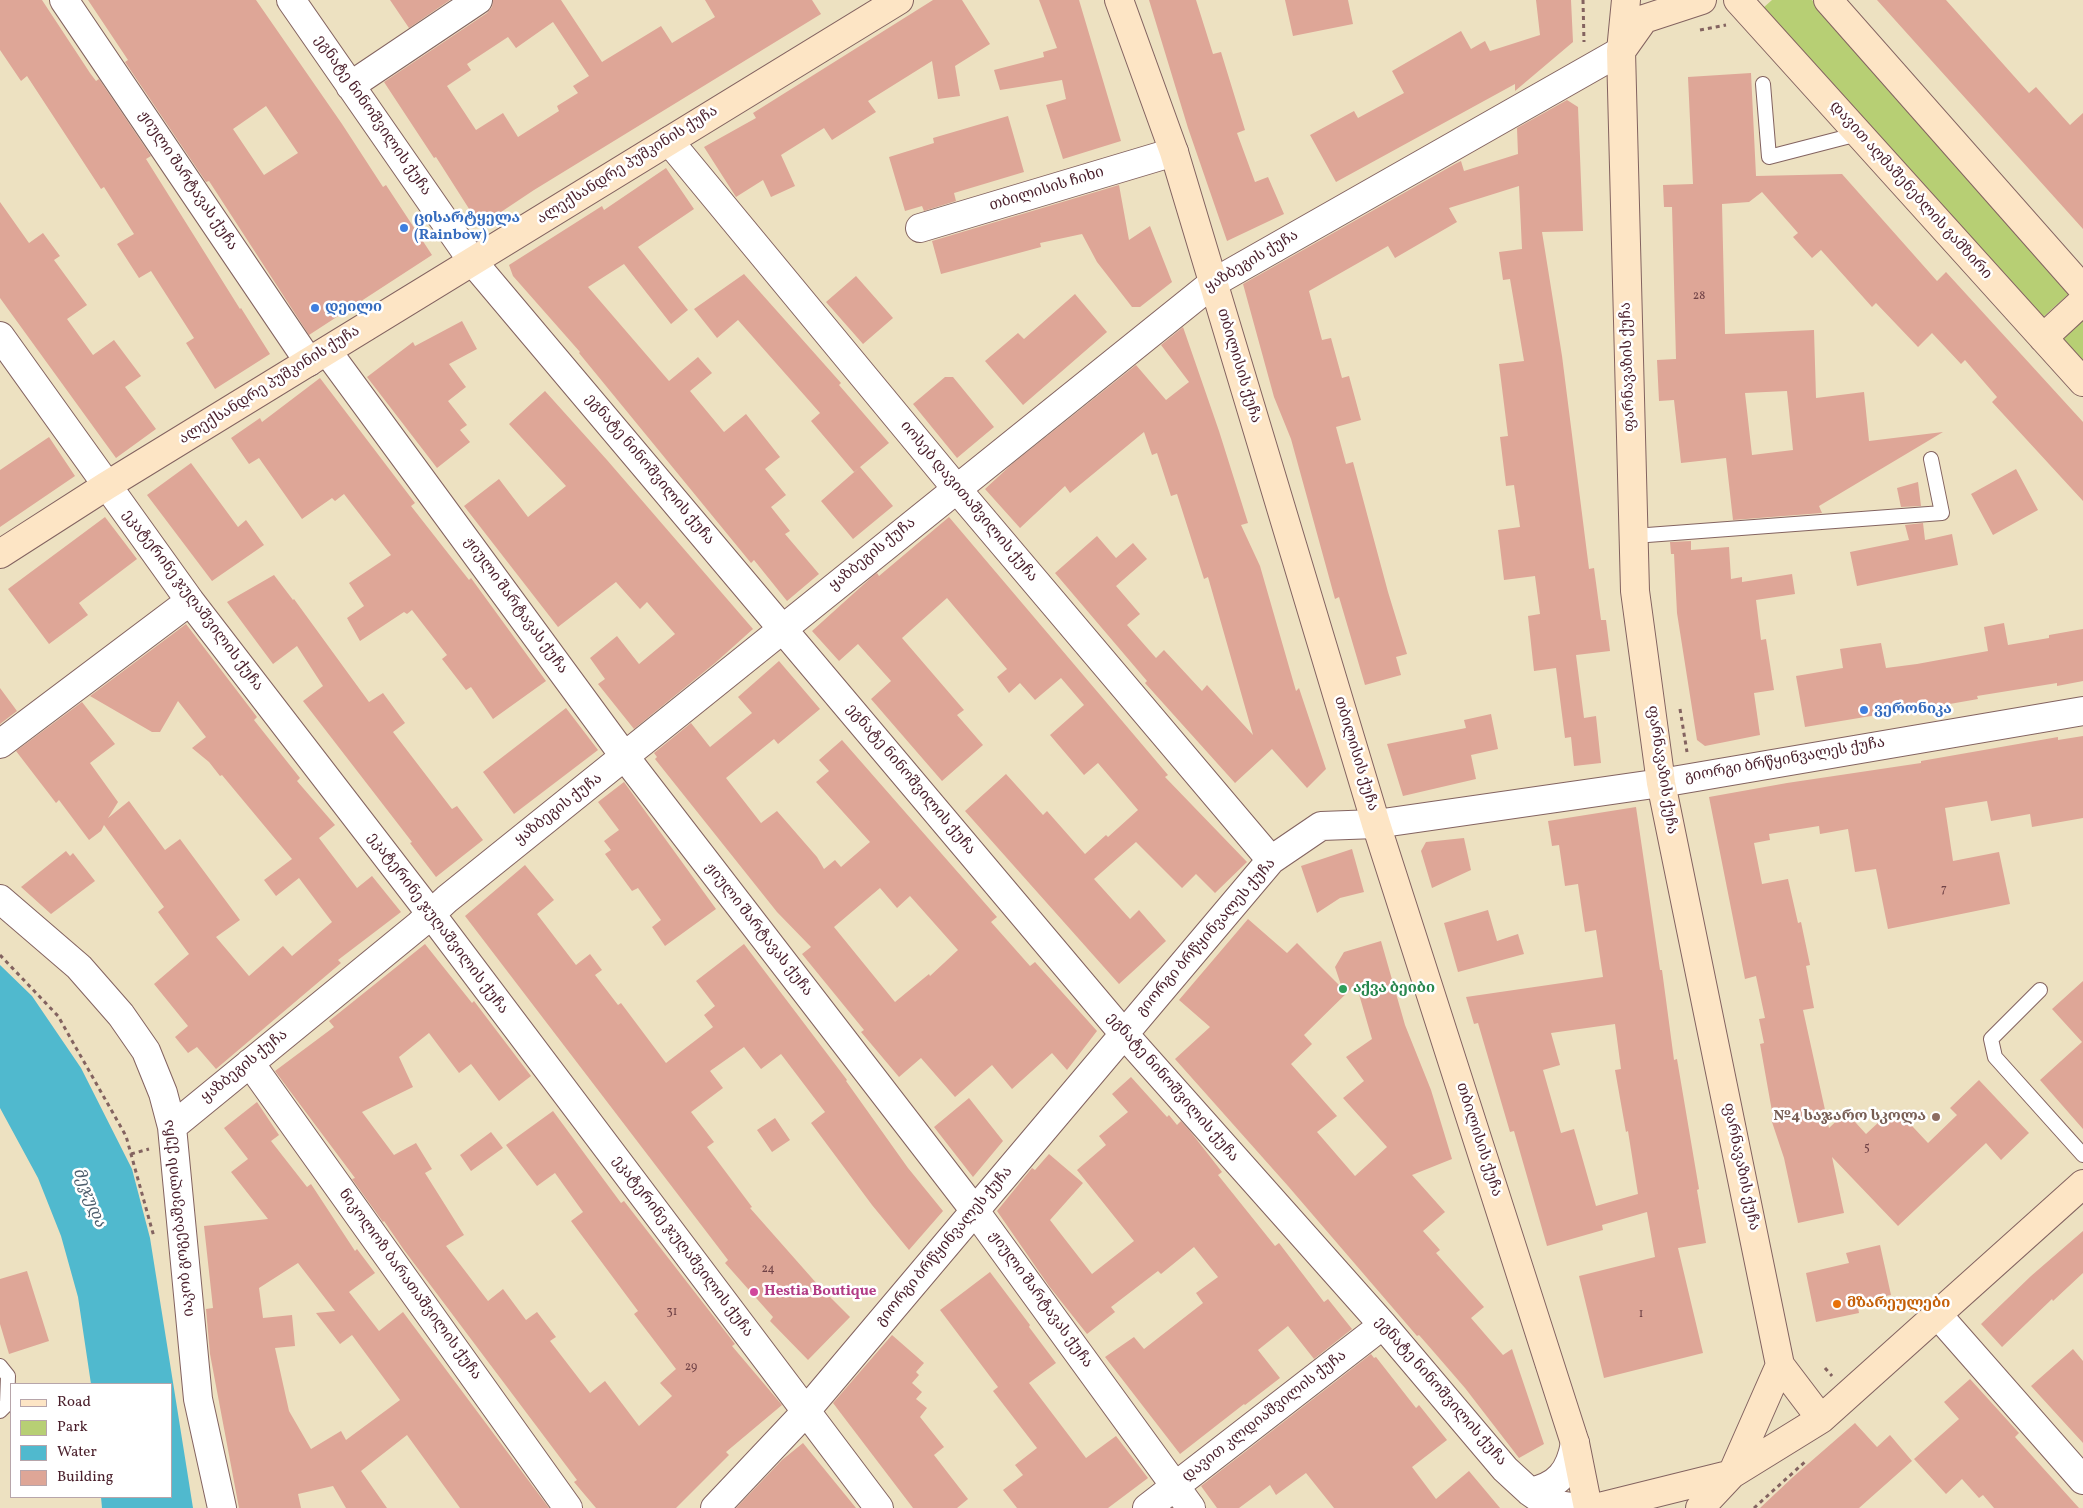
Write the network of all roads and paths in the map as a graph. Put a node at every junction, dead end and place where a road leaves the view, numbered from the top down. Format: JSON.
{"nodes":[{"id":1,"x":64,"y":0,"type":"edge"},
{"id":2,"x":291,"y":0,"type":"edge"},
{"id":3,"x":478,"y":0,"type":"edge"},
{"id":4,"x":899,"y":0,"type":"edge"},
{"id":5,"x":1119,"y":0,"type":"edge"},
{"id":6,"x":1583,"y":0,"type":"edge"},
{"id":7,"x":1608,"y":0,"type":"edge"},
{"id":8,"x":1626,"y":0,"type":"edge"},
{"id":9,"x":1702,"y":0,"type":"edge"},
{"id":10,"x":1828,"y":0,"type":"edge"},
{"id":11,"x":1733,"y":8,"type":"edge"},
{"id":12,"x":1693,"y":32,"type":"dead end"},
{"id":13,"x":1584,"y":44,"type":"dead end"},
{"id":14,"x":1621,"y":51,"type":"junction"},
{"id":15,"x":1763,"y":84,"type":"dead end"},
{"id":16,"x":350,"y":86,"type":"junction"},
{"id":17,"x":1858,"y":134,"type":"junction"},
{"id":18,"x":669,"y":141,"type":"junction"},
{"id":19,"x":1174,"y":152,"type":"junction"},
{"id":20,"x":920,"y":228,"type":"dead end"},
{"id":21,"x":473,"y":262,"type":"junction"},
{"id":22,"x":1213,"y":283,"type":"junction"},
{"id":23,"x":2083,"y":289,"type":"edge"},
{"id":24,"x":2083,"y":301,"type":"edge"},
{"id":25,"x":0,"y":336,"type":"edge"},
{"id":26,"x":2043,"y":338,"type":"junction"},
{"id":27,"x":318,"y":356,"type":"junction"},
{"id":28,"x":2083,"y":382,"type":"edge"},
{"id":29,"x":1931,"y":459,"type":"dead end"},
{"id":30,"x":106,"y":486,"type":"junction"},
{"id":31,"x":956,"y":488,"type":"junction"},
{"id":32,"x":1634,"y":536,"type":"junction"},
{"id":33,"x":0,"y":554,"type":"edge"},
{"id":34,"x":190,"y":601,"type":"junction"},
{"id":35,"x":783,"y":629,"type":"junction"},
{"id":36,"x":1678,"y":700,"type":"dead end"},
{"id":37,"x":2083,"y":710,"type":"edge"},
{"id":38,"x":0,"y":744,"type":"edge"},
{"id":39,"x":626,"y":757,"type":"junction"},
{"id":40,"x":1688,"y":758,"type":"dead end"},
{"id":41,"x":1660,"y":782,"type":"junction"},
{"id":42,"x":1376,"y":824,"type":"junction"},
{"id":43,"x":1271,"y":860,"type":"junction"},
{"id":44,"x":0,"y":899,"type":"edge"},
{"id":45,"x":431,"y":914,"type":"junction"},
{"id":46,"x":0,"y":956,"type":"edge"},
{"id":47,"x":2040,"y":990,"type":"dead end"},
{"id":48,"x":1124,"y":1034,"type":"junction"},
{"id":49,"x":250,"y":1063,"type":"junction"},
{"id":50,"x":172,"y":1127,"type":"junction"},
{"id":51,"x":2083,"y":1155,"type":"edge"},
{"id":52,"x":2083,"y":1184,"type":"edge"},
{"id":53,"x":975,"y":1211,"type":"junction"},
{"id":54,"x":155,"y":1239,"type":"dead end"},
{"id":55,"x":1937,"y":1314,"type":"junction"},
{"id":56,"x":1383,"y":1325,"type":"junction"},
{"id":57,"x":1780,"y":1365,"type":"junction"},
{"id":58,"x":0,"y":1366,"type":"edge"},
{"id":59,"x":0,"y":1410,"type":"edge"},
{"id":60,"x":806,"y":1411,"type":"junction"},
{"id":61,"x":1821,"y":1419,"type":"junction"},
{"id":62,"x":1575,"y":1443,"type":"junction"},
{"id":63,"x":1732,"y":1474,"type":"junction"},
{"id":64,"x":2083,"y":1480,"type":"edge"},
{"id":65,"x":1530,"y":1492,"type":"junction"},
{"id":66,"x":1183,"y":1497,"type":"edge"},
{"id":67,"x":222,"y":1508,"type":"edge"},
{"id":68,"x":568,"y":1508,"type":"edge"},
{"id":69,"x":715,"y":1508,"type":"edge"},
{"id":70,"x":879,"y":1508,"type":"edge"},
{"id":71,"x":1147,"y":1508,"type":"edge"},
{"id":72,"x":1578,"y":1508,"type":"edge"},
{"id":73,"x":1588,"y":1508,"type":"edge"},
{"id":74,"x":1595,"y":1508,"type":"edge"},
{"id":75,"x":1700,"y":1508,"type":"edge"}],
"edges":[{"from":1,"to":27,"type":"street","name":"ჟიული შარტავას ქუჩა"},
{"from":2,"to":16,"type":"street","name":"ეგნატე ნინოშვილის ქუჩა"},
{"from":3,"to":16,"type":"street"},
{"from":4,"to":18,"type":"main road","name":"ალექსანდრე პუშკინის ქუჩა"},
{"from":5,"to":19,"type":"main road","name":"თბილისის ქუჩა"},
{"from":6,"to":13,"type":"path"},
{"from":7,"to":14,"type":"main road"},
{"from":8,"to":14,"type":"main road","name":"ფარნავაზის ქუჩა"},
{"from":9,"to":14,"type":"main road"},
{"from":10,"to":23,"type":"main road"},
{"from":11,"to":12,"type":"path"},
{"from":11,"to":17,"type":"main road","name":"დავით აღმაშენებლის გამზირი"},
{"from":14,"to":22,"type":"street","name":"ყაზბეგის ქუჩა"},
{"from":14,"to":32,"type":"main road","name":"ფარნავაზის ქუჩა"},
{"from":15,"to":17,"type":"lane"},
{"from":16,"to":21,"type":"street","name":"ეგნატე ნინოშვილის ქუჩა"},
{"from":17,"to":26,"type":"main road","name":"დავით აღმაშენებლის გამზირი"},
{"from":18,"to":21,"type":"main road","name":"ალექსანდრე პუშკინის ქუჩა"},
{"from":18,"to":31,"type":"street","name":"იოსებ დავითაშვილის ქუჩა"},
{"from":19,"to":20,"type":"street","name":"თბილისის ჩიხი"},
{"from":19,"to":22,"type":"main road","name":"თბილისის ქუჩა"},
{"from":21,"to":27,"type":"main road","name":"ალექსანდრე პუშკინის ქუჩა"},
{"from":21,"to":35,"type":"street","name":"ეგნატე ნინოშვილის ქუჩა"},
{"from":22,"to":31,"type":"street","name":"ყაზბეგის ქუჩა"},
{"from":22,"to":42,"type":"main road","name":"თბილისის ქუჩა"},
{"from":24,"to":26,"type":"main road"},
{"from":25,"to":30,"type":"street","name":"ეკატერინე ჯუღაშვილის ქუჩა"},
{"from":26,"to":28,"type":"main road","name":"დავით აღმაშენებლის გამზირი"},
{"from":27,"to":30,"type":"main road","name":"ალექსანდრე პუშკინის ქუჩა"},
{"from":27,"to":39,"type":"street","name":"ჟიული შარტავას ქუჩა"},
{"from":29,"to":32,"type":"lane"},
{"from":30,"to":33,"type":"main road","name":"ალექსანდრე პუშკინის ქუჩა"},
{"from":30,"to":34,"type":"street","name":"ეკატერინე ჯუღაშვილის ქუჩა"},
{"from":31,"to":35,"type":"street","name":"ყაზბეგის ქუჩა"},
{"from":31,"to":43,"type":"street","name":"იოსებ დავითაშვილის ქუჩა"},
{"from":32,"to":41,"type":"main road","name":"ფარნავაზის ქუჩა"},
{"from":34,"to":38,"type":"street"},
{"from":34,"to":45,"type":"street","name":"ეკატერინე ჯუღაშვილის ქუჩა"},
{"from":35,"to":39,"type":"street","name":"ყაზბეგის ქუჩა"},
{"from":35,"to":48,"type":"street","name":"ეგნატე ნინოშვილის ქუჩა"},
{"from":36,"to":40,"type":"path"},
{"from":37,"to":41,"type":"street","name":"გიორგი ბრწყინვალეს ქუჩა"},
{"from":39,"to":45,"type":"street","name":"ყაზბეგის ქუჩა"},
{"from":39,"to":53,"type":"street","name":"ჟიული შარტავას ქუჩა"},
{"from":41,"to":42,"type":"street","name":"გიორგი ბრწყინვალეს ქუჩა"},
{"from":41,"to":57,"type":"main road","name":"ფარნავაზის ქუჩა"},
{"from":42,"to":43,"type":"street","name":"გიორგი ბრწყინვალეს ქუჩა"},
{"from":42,"to":62,"type":"main road","name":"თბილისის ქუჩა"},
{"from":43,"to":48,"type":"street","name":"გიორგი ბრწყინვალეს ქუჩა"},
{"from":44,"to":50,"type":"street","name":"იაკობ გოგებაშვილის ქუჩა"},
{"from":45,"to":49,"type":"street","name":"ყაზბეგის ქუჩა"},
{"from":45,"to":60,"type":"street","name":"ეკატერინე ჯუღაშვილის ქუჩა"},
{"from":46,"to":54,"type":"path"},
{"from":47,"to":51,"type":"lane"},
{"from":48,"to":53,"type":"street","name":"გიორგი ბრწყინვალეს ქუჩა"},
{"from":48,"to":56,"type":"street","name":"ეგნატე ნინოშვილის ქუჩა"},
{"from":49,"to":50,"type":"street","name":"ყაზბეგის ქუჩა"},
{"from":49,"to":68,"type":"street","name":"ნიკოლოზ ბარათაშვილის ქუჩა"},
{"from":50,"to":67,"type":"street","name":"იაკობ გოგებაშვილის ქუჩა"},
{"from":52,"to":55,"type":"main road"},
{"from":53,"to":60,"type":"street","name":"გიორგი ბრწყინვალეს ქუჩა"},
{"from":53,"to":66,"type":"street","name":"ჟიული შარტავას ქუჩა"},
{"from":55,"to":61,"type":"main road"},
{"from":55,"to":64,"type":"street"},
{"from":56,"to":65,"type":"street","name":"ეგნატე ნინოშვილის ქუჩა"},
{"from":56,"to":66,"type":"street","name":"დავით კლდიაშვილის ქუჩა"},
{"from":57,"to":61,"type":"main road"},
{"from":57,"to":63,"type":"main road"},
{"from":58,"to":59,"type":"lane"},
{"from":60,"to":69,"type":"street","name":"გიორგი ბრწყინვალეს ქუჩა"},
{"from":60,"to":70,"type":"street","name":"ეკატერინე ჯუღაშვილის ქუჩა"},
{"from":61,"to":63,"type":"main road"},
{"from":62,"to":65,"type":"street"},
{"from":62,"to":73,"type":"main road","name":"თბილისის ქუჩა"},
{"from":63,"to":74,"type":"main road"},
{"from":63,"to":75,"type":"main road"},
{"from":65,"to":72,"type":"street","name":"ეგნატე ნინოშვილის ქუჩა"},
{"from":66,"to":71,"type":"street","name":"დავით კლდიაშვილის ქუჩა"}]}
